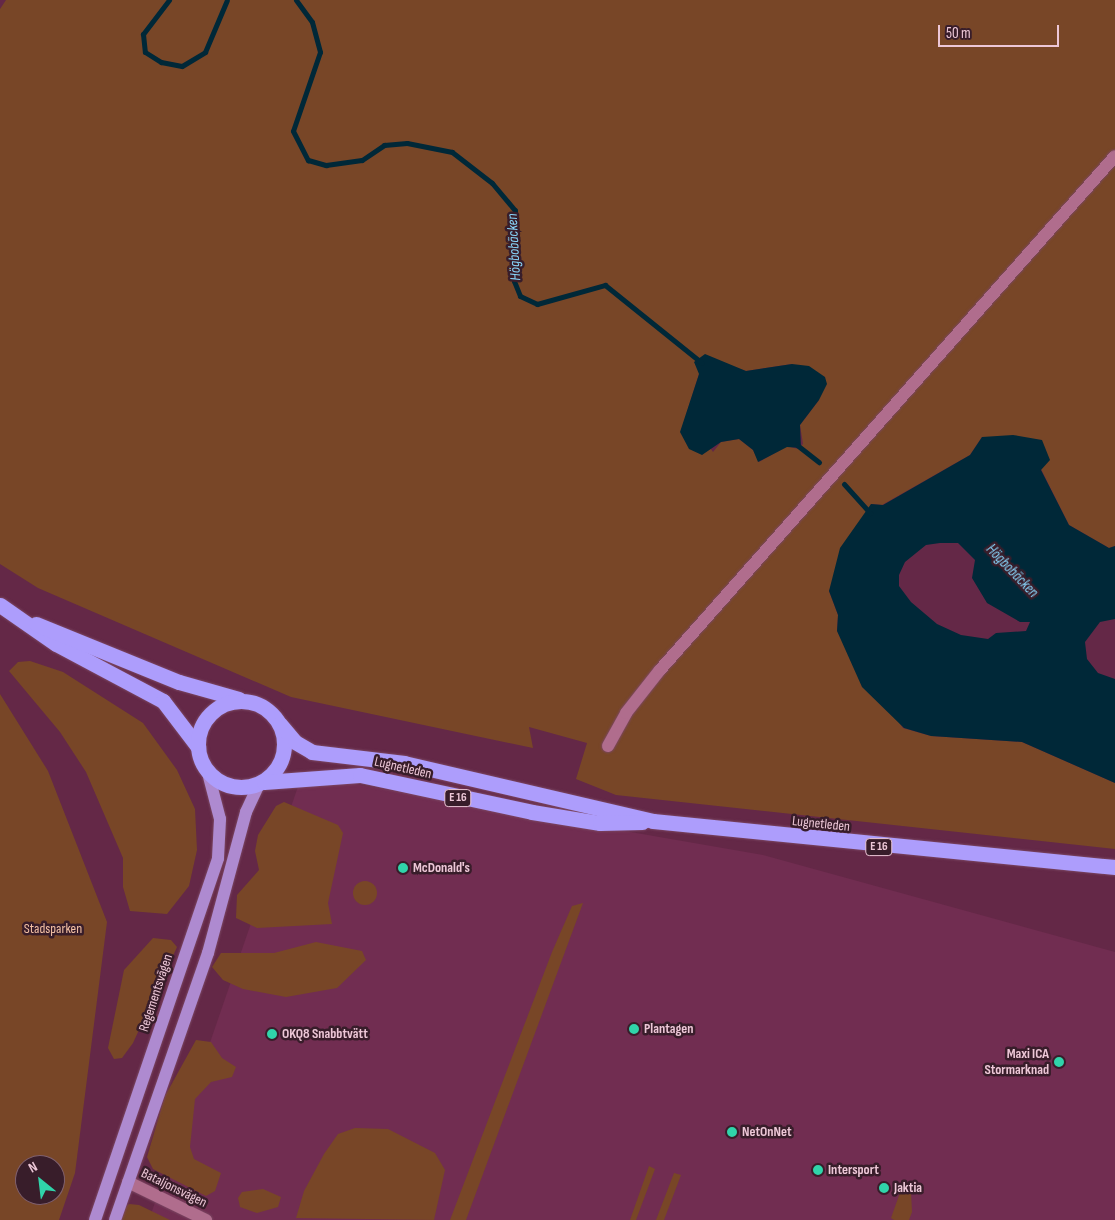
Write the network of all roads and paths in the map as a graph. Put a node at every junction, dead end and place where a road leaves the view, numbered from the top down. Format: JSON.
{"nodes":[{"id":1,"x":1115,"y":156,"type":"edge"},
{"id":2,"x":0,"y":605,"type":"edge"},
{"id":3,"x":27,"y":621,"type":"junction"},
{"id":4,"x":245,"y":701,"type":"junction"},
{"id":5,"x":280,"y":724,"type":"junction"},
{"id":6,"x":608,"y":746,"type":"dead end"},
{"id":7,"x":198,"y":747,"type":"junction"},
{"id":8,"x":208,"y":773,"type":"junction"},
{"id":9,"x":262,"y":783,"type":"junction"},
{"id":10,"x":653,"y":821,"type":"junction"},
{"id":11,"x":1112,"y":866,"type":"edge"},
{"id":12,"x":112,"y":1174,"type":"junction"},
{"id":13,"x":128,"y":1182,"type":"junction"},
{"id":14,"x":95,"y":1220,"type":"edge"},
{"id":15,"x":115,"y":1220,"type":"edge"},
{"id":16,"x":206,"y":1220,"type":"edge"}],
"edges":[{"from":1,"to":6,"type":"street"},
{"from":2,"to":3,"type":"highway","number":"E 16"},
{"from":3,"to":4,"type":"highway","number":"E 16"},
{"from":3,"to":7,"type":"highway","number":"E 16"},
{"from":4,"to":5,"type":"highway","number":"E 16"},
{"from":4,"to":7,"type":"highway"},
{"from":5,"to":9,"type":"highway"},
{"from":5,"to":10,"type":"highway","name":"Lugnetleden","number":"E 16"},
{"from":7,"to":8,"type":"highway","number":"E 16"},
{"from":8,"to":9,"type":"highway","number":"E 16"},
{"from":8,"to":12,"type":"main road","name":"Regementsvägen"},
{"from":9,"to":10,"type":"highway","name":"Lugnetleden","number":"E 16"},
{"from":9,"to":13,"type":"main road"},
{"from":10,"to":11,"type":"highway","name":"Lugnetleden","number":"E 16"},
{"from":12,"to":13,"type":"main road"},
{"from":12,"to":14,"type":"main road","name":"Regementsvägen"},
{"from":13,"to":15,"type":"main road"},
{"from":13,"to":16,"type":"street","name":"Bataljonsvägen"}]}
